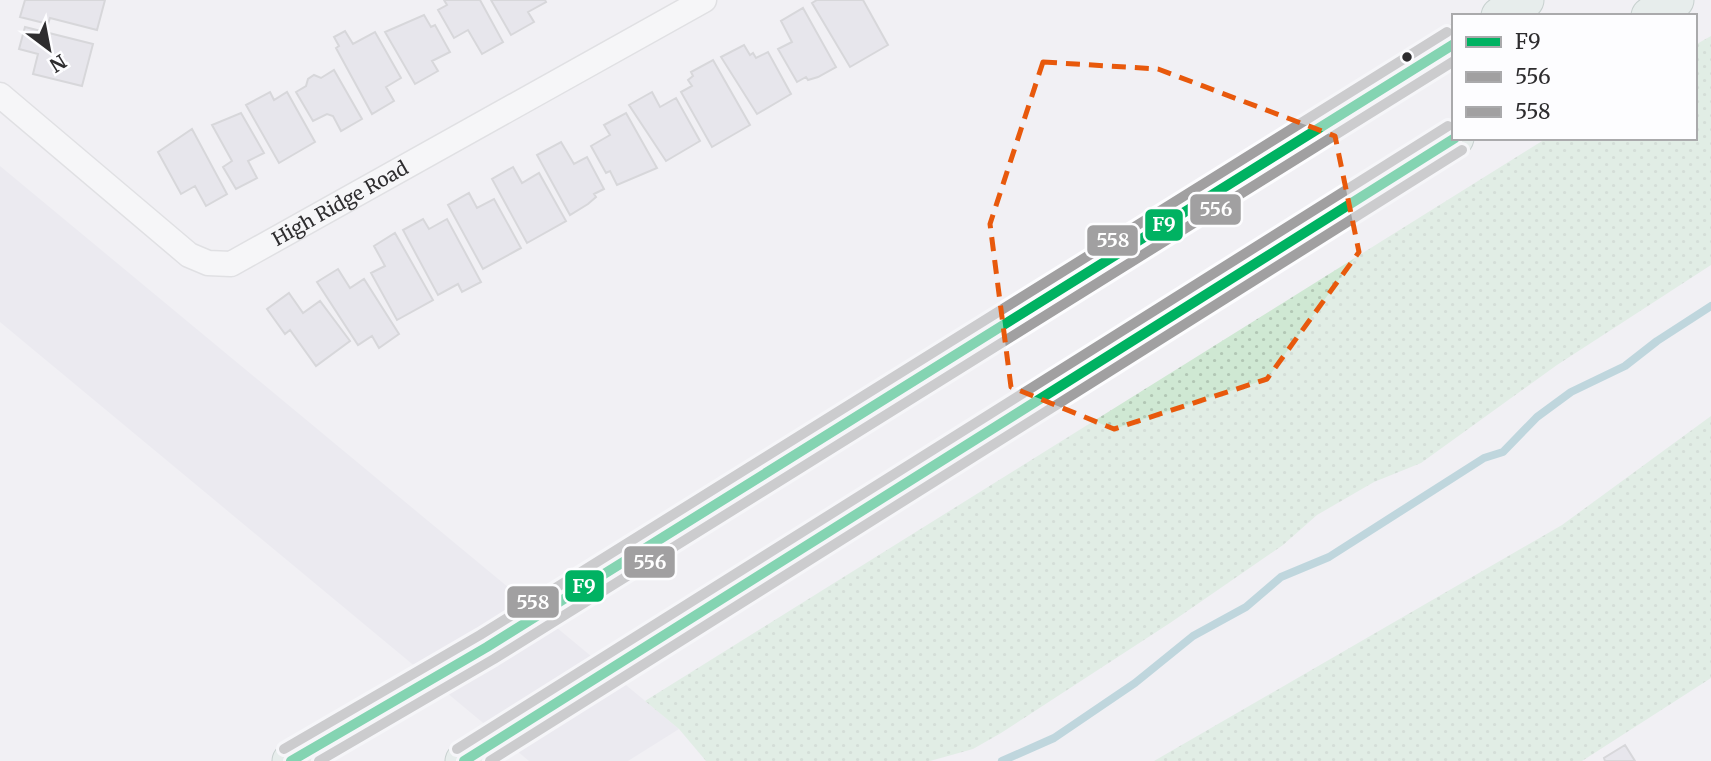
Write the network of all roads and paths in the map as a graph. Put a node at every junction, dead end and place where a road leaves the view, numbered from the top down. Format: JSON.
{"nodes":[{"id":1,"x":704,"y":0,"type":"edge"},
{"id":2,"x":1525,"y":0,"type":"edge"},
{"id":3,"x":1675,"y":0,"type":"edge"},
{"id":4,"x":1503,"y":14,"type":"edge"},
{"id":5,"x":1653,"y":14,"type":"edge"},
{"id":6,"x":1452,"y":45,"type":"edge"},
{"id":7,"x":0,"y":95,"type":"edge"},
{"id":8,"x":1452,"y":140,"type":"edge"},
{"id":9,"x":291,"y":761,"type":"edge"},
{"id":10,"x":464,"y":761,"type":"edge"}],
"edges":[{"from":1,"to":7,"type":"street","name":"High Ridge Road"},
{"from":2,"to":4,"type":"main road"},
{"from":3,"to":5,"type":"main road"},
{"from":6,"to":9,"type":"main road"},
{"from":8,"to":10,"type":"main road"}]}
